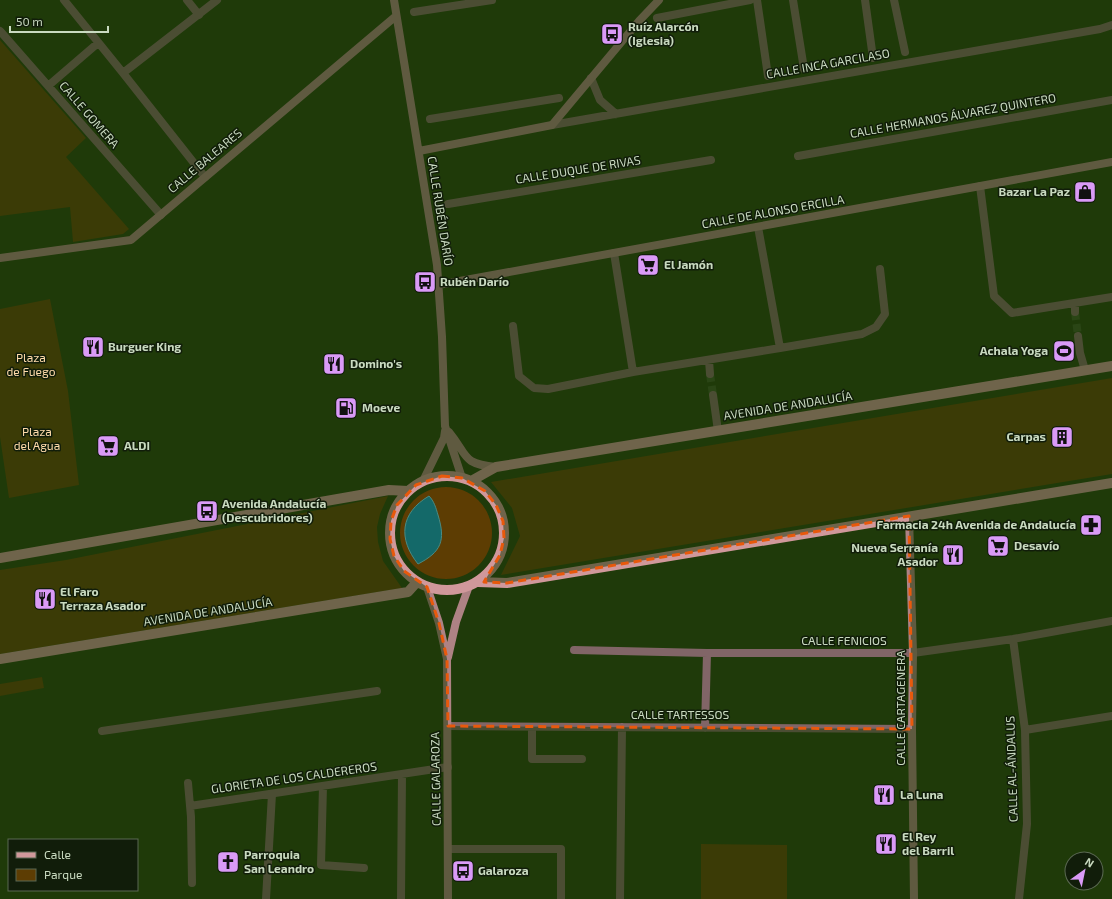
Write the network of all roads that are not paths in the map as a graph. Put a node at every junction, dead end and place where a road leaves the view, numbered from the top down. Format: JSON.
{"nodes":[{"id":1,"x":64,"y":0,"type":"edge"},
{"id":2,"x":187,"y":0,"type":"edge"},
{"id":3,"x":217,"y":0,"type":"edge"},
{"id":4,"x":394,"y":0,"type":"edge"},
{"id":5,"x":492,"y":0,"type":"edge"},
{"id":6,"x":659,"y":0,"type":"edge"},
{"id":7,"x":750,"y":0,"type":"edge"},
{"id":8,"x":757,"y":0,"type":"edge"},
{"id":9,"x":793,"y":0,"type":"edge"},
{"id":10,"x":865,"y":0,"type":"edge"},
{"id":11,"x":894,"y":0,"type":"edge"},
{"id":12,"x":414,"y":12,"type":"dead end"},
{"id":13,"x":199,"y":15,"type":"junction"},
{"id":14,"x":396,"y":16,"type":"junction"},
{"id":15,"x":657,"y":18,"type":"dead end"},
{"id":16,"x":1110,"y":27,"type":"edge"},
{"id":17,"x":0,"y":31,"type":"edge"},
{"id":18,"x":98,"y":43,"type":"junction"},
{"id":19,"x":905,"y":52,"type":"dead end"},
{"id":20,"x":873,"y":58,"type":"dead end"},
{"id":21,"x":804,"y":69,"type":"dead end"},
{"id":22,"x":124,"y":73,"type":"junction"},
{"id":23,"x":768,"y":76,"type":"dead end"},
{"id":24,"x":591,"y":78,"type":"junction"},
{"id":25,"x":48,"y":86,"type":"junction"},
{"id":26,"x":559,"y":98,"type":"dead end"},
{"id":27,"x":1112,"y":100,"type":"edge"},
{"id":28,"x":616,"y":114,"type":"junction"},
{"id":29,"x":430,"y":119,"type":"dead end"},
{"id":30,"x":552,"y":125,"type":"junction"},
{"id":31,"x":419,"y":151,"type":"junction"},
{"id":32,"x":798,"y":156,"type":"dead end"},
{"id":33,"x":711,"y":160,"type":"dead end"},
{"id":34,"x":1112,"y":162,"type":"edge"},
{"id":35,"x":205,"y":177,"type":"junction"},
{"id":36,"x":980,"y":186,"type":"junction"},
{"id":37,"x":448,"y":204,"type":"dead end"},
{"id":38,"x":161,"y":215,"type":"junction"},
{"id":39,"x":758,"y":227,"type":"junction"},
{"id":40,"x":614,"y":253,"type":"junction"},
{"id":41,"x":0,"y":258,"type":"edge"},
{"id":42,"x":880,"y":269,"type":"dead end"},
{"id":43,"x":438,"y":285,"type":"junction"},
{"id":44,"x":1112,"y":297,"type":"edge"},
{"id":45,"x":1074,"y":303,"type":"junction"},
{"id":46,"x":1075,"y":312,"type":"tunnel mouth"},
{"id":47,"x":513,"y":326,"type":"dead end"},
{"id":48,"x":1078,"y":336,"type":"tunnel mouth"},
{"id":49,"x":780,"y":348,"type":"junction"},
{"id":50,"x":709,"y":360,"type":"junction"},
{"id":51,"x":1112,"y":366,"type":"edge"},
{"id":52,"x":1085,"y":370,"type":"junction"},
{"id":53,"x":633,"y":372,"type":"junction"},
{"id":54,"x":710,"y":374,"type":"tunnel mouth"},
{"id":55,"x":713,"y":395,"type":"tunnel mouth"},
{"id":56,"x":446,"y":428,"type":"junction"},
{"id":57,"x":718,"y":431,"type":"junction"},
{"id":58,"x":496,"y":467,"type":"junction"},
{"id":59,"x":466,"y":480,"type":"junction"},
{"id":60,"x":423,"y":481,"type":"junction"},
{"id":61,"x":1112,"y":483,"type":"edge"},
{"id":62,"x":408,"y":491,"type":"junction"},
{"id":63,"x":909,"y":516,"type":"junction"},
{"id":64,"x":0,"y":558,"type":"edge"},
{"id":65,"x":417,"y":582,"type":"junction"},
{"id":66,"x":474,"y":584,"type":"junction"},
{"id":67,"x":427,"y":587,"type":"junction"},
{"id":68,"x":1112,"y":621,"type":"edge"},
{"id":69,"x":1013,"y":639,"type":"junction"},
{"id":70,"x":574,"y":650,"type":"dead end"},
{"id":71,"x":707,"y":653,"type":"junction"},
{"id":72,"x":913,"y":653,"type":"junction"},
{"id":73,"x":447,"y":659,"type":"junction"},
{"id":74,"x":0,"y":660,"type":"edge"},
{"id":75,"x":377,"y":691,"type":"dead end"},
{"id":76,"x":1112,"y":716,"type":"edge"},
{"id":77,"x":448,"y":726,"type":"junction"},
{"id":78,"x":532,"y":727,"type":"junction"},
{"id":79,"x":622,"y":727,"type":"junction"},
{"id":80,"x":705,"y":728,"type":"junction"},
{"id":81,"x":912,"y":728,"type":"junction"},
{"id":82,"x":1025,"y":730,"type":"junction"},
{"id":83,"x":102,"y":731,"type":"dead end"},
{"id":84,"x":582,"y":759,"type":"dead end"},
{"id":85,"x":448,"y":768,"type":"junction"},
{"id":86,"x":402,"y":774,"type":"junction"},
{"id":87,"x":188,"y":783,"type":"dead end"},
{"id":88,"x":323,"y":786,"type":"junction"},
{"id":89,"x":272,"y":794,"type":"junction"},
{"id":90,"x":190,"y":806,"type":"junction"},
{"id":91,"x":449,"y":849,"type":"junction"},
{"id":92,"x":364,"y":868,"type":"dead end"},
{"id":93,"x":192,"y":884,"type":"dead end"},
{"id":94,"x":266,"y":899,"type":"edge"},
{"id":95,"x":401,"y":899,"type":"edge"},
{"id":96,"x":448,"y":899,"type":"edge"},
{"id":97,"x":560,"y":899,"type":"edge"},
{"id":98,"x":620,"y":899,"type":"edge"},
{"id":99,"x":914,"y":899,"type":"edge"},
{"id":100,"x":1019,"y":899,"type":"edge"}],
"edges":[{"from":1,"to":18,"type":"street"},
{"from":2,"to":13,"type":"street"},
{"from":3,"to":13,"type":"street"},
{"from":4,"to":14,"type":"street","name":"CALLE RUBÉN DARÍO"},
{"from":5,"to":12,"type":"street"},
{"from":6,"to":24,"type":"street"},
{"from":7,"to":15,"type":"street"},
{"from":8,"to":23,"type":"street"},
{"from":9,"to":21,"type":"street"},
{"from":10,"to":20,"type":"street"},
{"from":11,"to":19,"type":"street"},
{"from":13,"to":22,"type":"street"},
{"from":14,"to":31,"type":"street","name":"CALLE RUBÉN DARÍO"},
{"from":14,"to":35,"type":"street","name":"CALLE BALEARES"},
{"from":16,"to":28,"type":"street","name":"CALLE INCA GARCILASO"},
{"from":17,"to":25,"type":"street","name":"CALLE GOMERA"},
{"from":18,"to":22,"type":"street"},
{"from":18,"to":25,"type":"street"},
{"from":22,"to":35,"type":"street"},
{"from":24,"to":28,"type":"street"},
{"from":24,"to":30,"type":"street"},
{"from":25,"to":38,"type":"street","name":"CALLE GOMERA"},
{"from":26,"to":29,"type":"street"},
{"from":27,"to":32,"type":"street","name":"CALLE HERMANOS ÁLVAREZ QUINTERO"},
{"from":28,"to":30,"type":"street","name":"CALLE INCA GARCILASO"},
{"from":30,"to":31,"type":"street"},
{"from":31,"to":43,"type":"street","name":"CALLE RUBÉN DARÍO"},
{"from":33,"to":37,"type":"street","name":"CALLE DUQUE DE RIVAS"},
{"from":34,"to":36,"type":"street","name":"CALLE DE ALONSO ERCILLA"},
{"from":35,"to":38,"type":"street","name":"CALLE BALEARES"},
{"from":36,"to":39,"type":"street","name":"CALLE DE ALONSO ERCILLA"},
{"from":36,"to":45,"type":"street"},
{"from":38,"to":41,"type":"street","name":"CALLE BALEARES"},
{"from":39,"to":40,"type":"street","name":"CALLE DE ALONSO ERCILLA"},
{"from":39,"to":49,"type":"street"},
{"from":40,"to":43,"type":"street","name":"CALLE DE ALONSO ERCILLA"},
{"from":40,"to":53,"type":"street"},
{"from":42,"to":49,"type":"street"},
{"from":43,"to":56,"type":"street","name":"CALLE RUBÉN DARÍO"},
{"from":44,"to":45,"type":"street"},
{"from":45,"to":46,"type":"street"},
{"from":47,"to":53,"type":"street"},
{"from":48,"to":52,"type":"street"},
{"from":49,"to":50,"type":"street"},
{"from":50,"to":53,"type":"street"},
{"from":50,"to":54,"type":"street"},
{"from":51,"to":52,"type":"main road","name":"AVENIDA DE ANDALUCÍA"},
{"from":52,"to":57,"type":"main road","name":"AVENIDA DE ANDALUCÍA"},
{"from":55,"to":57,"type":"street"},
{"from":56,"to":58,"type":"street"},
{"from":56,"to":59,"type":"street","name":"CALLE RUBÉN DARÍO"},
{"from":56,"to":60,"type":"street","name":"CALLE RUBÉN DARÍO"},
{"from":57,"to":58,"type":"main road","name":"AVENIDA DE ANDALUCÍA"},
{"from":58,"to":59,"type":"main road","name":"AVENIDA DE ANDALUCÍA"},
{"from":59,"to":60,"type":"main road"},
{"from":59,"to":66,"type":"main road"},
{"from":60,"to":62,"type":"main road"},
{"from":61,"to":63,"type":"main road"},
{"from":62,"to":64,"type":"main road"},
{"from":62,"to":65,"type":"main road"},
{"from":63,"to":66,"type":"main road"},
{"from":63,"to":72,"type":"street","name":"CALLE CARTAGENERA"},
{"from":65,"to":67,"type":"main road"},
{"from":65,"to":74,"type":"main road","name":"AVENIDA DE ANDALUCÍA"},
{"from":66,"to":67,"type":"main road"},
{"from":66,"to":73,"type":"street","name":"CALLE GALAROZA"},
{"from":67,"to":73,"type":"street","name":"CALLE GALAROZA"},
{"from":68,"to":69,"type":"street","name":"CALLE FENICIOS"},
{"from":69,"to":72,"type":"street","name":"CALLE FENICIOS"},
{"from":69,"to":82,"type":"street","name":"CALLE AL-ÁNDALUS"},
{"from":70,"to":71,"type":"street","name":"CALLE FENICIOS"},
{"from":71,"to":72,"type":"street","name":"CALLE FENICIOS"},
{"from":71,"to":80,"type":"street"},
{"from":72,"to":81,"type":"street","name":"CALLE CARTAGENERA"},
{"from":73,"to":77,"type":"street","name":"CALLE GALAROZA"},
{"from":75,"to":83,"type":"street"},
{"from":76,"to":82,"type":"street"},
{"from":77,"to":78,"type":"street","name":"CALLE TARTESSOS"},
{"from":77,"to":85,"type":"street","name":"CALLE GALAROZA"},
{"from":78,"to":79,"type":"street","name":"CALLE TARTESSOS"},
{"from":78,"to":84,"type":"street"},
{"from":79,"to":80,"type":"street","name":"CALLE TARTESSOS"},
{"from":79,"to":98,"type":"street"},
{"from":80,"to":81,"type":"street","name":"CALLE TARTESSOS"},
{"from":81,"to":99,"type":"street","name":"CALLE CARTAGENERA"},
{"from":82,"to":100,"type":"street","name":"CALLE AL-ÁNDALUS"},
{"from":85,"to":86,"type":"street","name":"GLORIETA DE LOS CALDEREROS"},
{"from":85,"to":91,"type":"street","name":"CALLE GALAROZA"},
{"from":86,"to":88,"type":"street","name":"GLORIETA DE LOS CALDEREROS"},
{"from":86,"to":95,"type":"street"},
{"from":87,"to":90,"type":"street"},
{"from":88,"to":89,"type":"street","name":"GLORIETA DE LOS CALDEREROS"},
{"from":88,"to":92,"type":"street"},
{"from":89,"to":90,"type":"street","name":"GLORIETA DE LOS CALDEREROS"},
{"from":89,"to":94,"type":"street"},
{"from":90,"to":93,"type":"street"},
{"from":91,"to":96,"type":"street","name":"CALLE GALAROZA"},
{"from":91,"to":97,"type":"street"}]}
